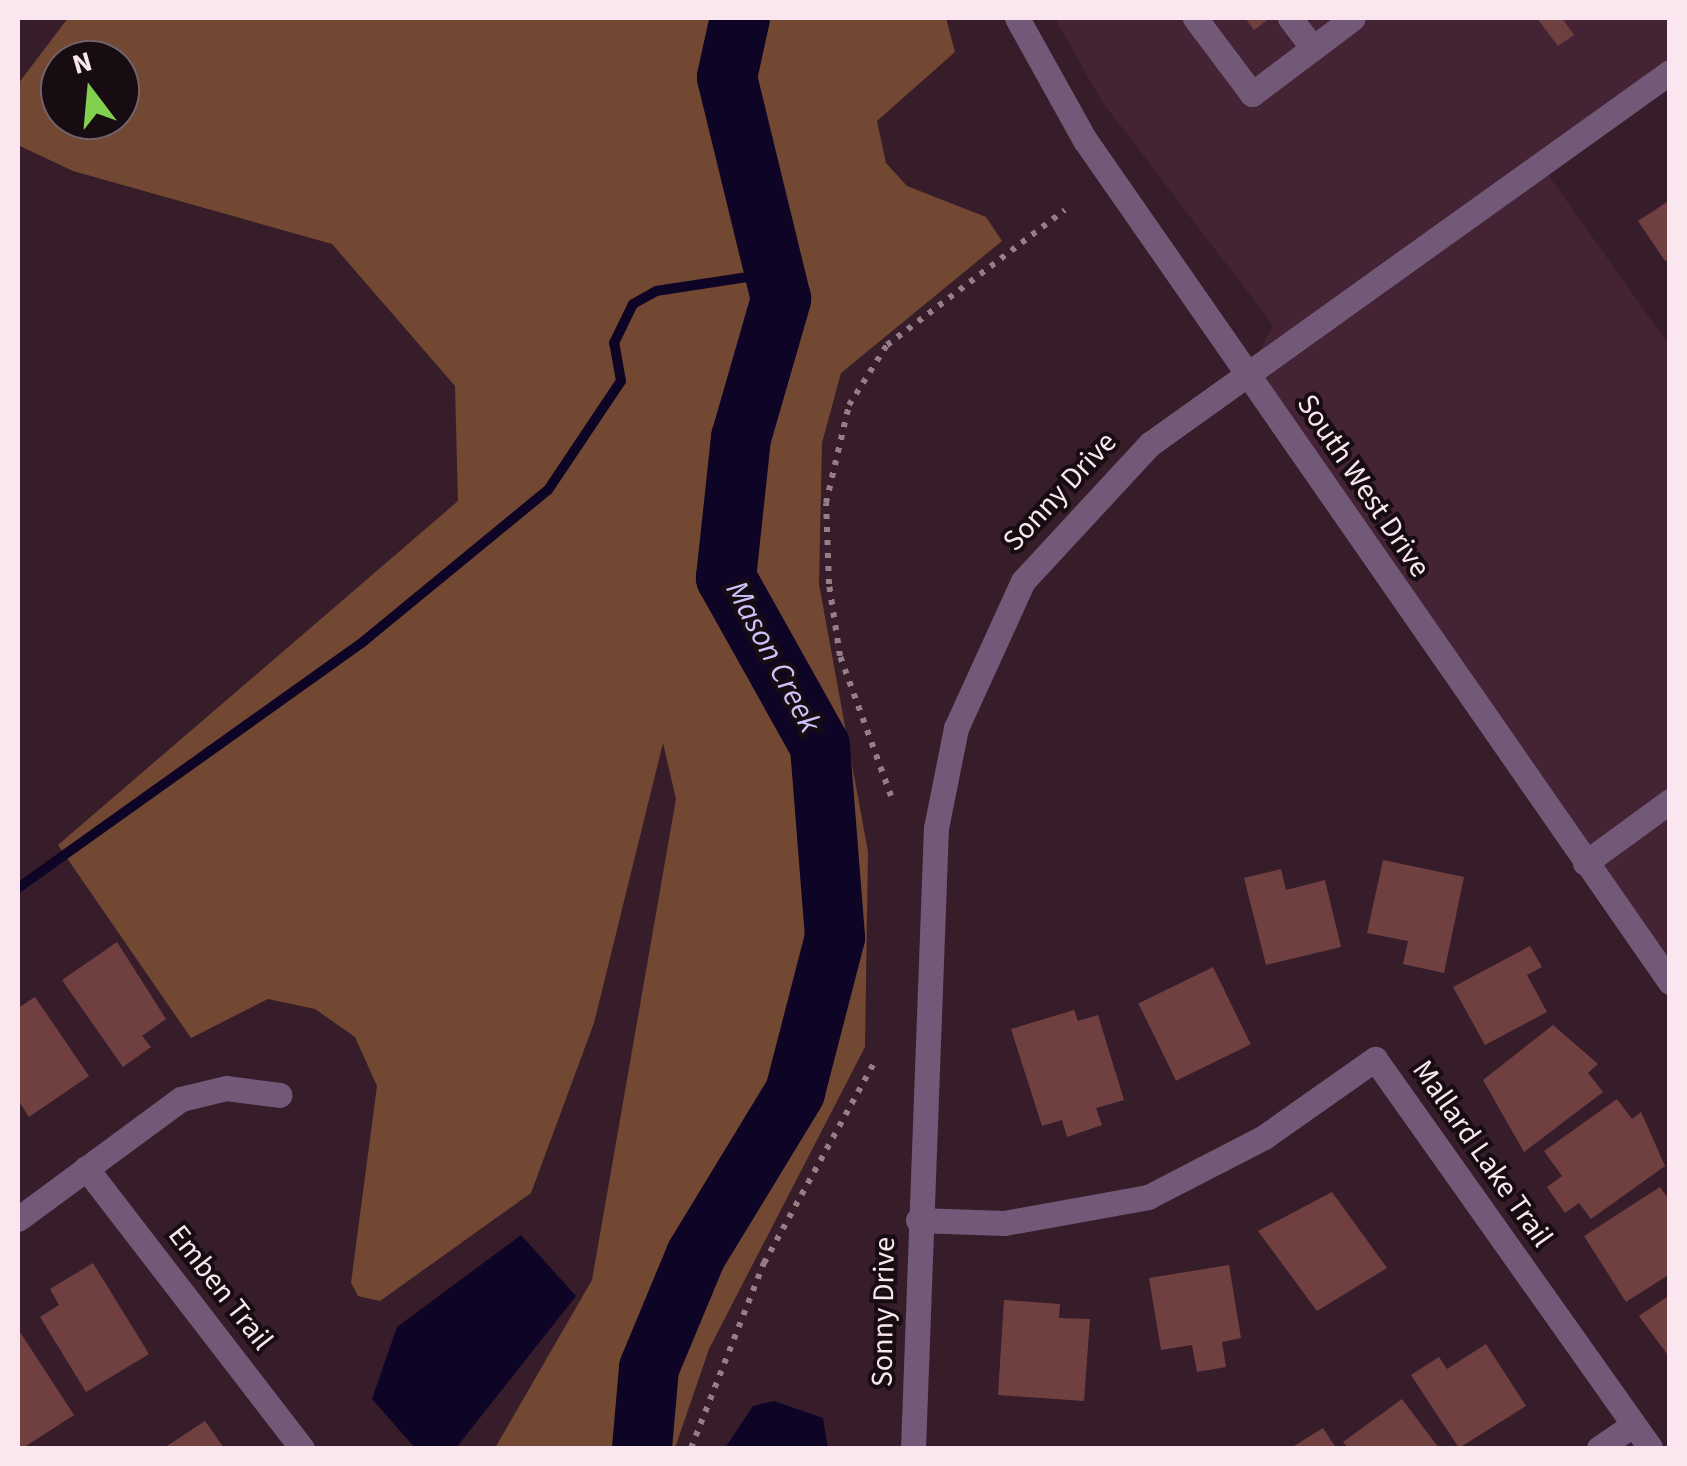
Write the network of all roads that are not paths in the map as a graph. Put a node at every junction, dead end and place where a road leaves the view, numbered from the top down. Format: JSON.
{"nodes":[{"id":1,"x":1017,"y":18,"type":"edge"},
{"id":2,"x":1195,"y":18,"type":"edge"},
{"id":3,"x":1290,"y":18,"type":"edge"},
{"id":4,"x":1353,"y":18,"type":"edge"},
{"id":5,"x":1313,"y":48,"type":"junction"},
{"id":6,"x":1670,"y":72,"type":"edge"},
{"id":7,"x":1248,"y":374,"type":"junction"},
{"id":8,"x":1670,"y":801,"type":"edge"},
{"id":9,"x":1585,"y":863,"type":"junction"},
{"id":10,"x":1670,"y":982,"type":"edge"},
{"id":11,"x":280,"y":1095,"type":"dead end"},
{"id":12,"x":86,"y":1168,"type":"junction"},
{"id":13,"x":18,"y":1219,"type":"edge"},
{"id":14,"x":918,"y":1220,"type":"junction"},
{"id":15,"x":1633,"y":1424,"type":"junction"},
{"id":16,"x":302,"y":1448,"type":"edge"},
{"id":17,"x":913,"y":1448,"type":"edge"},
{"id":18,"x":1599,"y":1448,"type":"edge"},
{"id":19,"x":1650,"y":1448,"type":"edge"}],
"edges":[{"from":1,"to":7,"type":"street","name":"South West Drive"},
{"from":2,"to":5,"type":"street"},
{"from":3,"to":5,"type":"street"},
{"from":4,"to":5,"type":"street"},
{"from":6,"to":7,"type":"street","name":"Sonny Drive"},
{"from":7,"to":9,"type":"street","name":"South West Drive"},
{"from":7,"to":14,"type":"street","name":"Sonny Drive"},
{"from":8,"to":9,"type":"street"},
{"from":9,"to":10,"type":"street","name":"South West Drive"},
{"from":11,"to":12,"type":"street"},
{"from":12,"to":13,"type":"street"},
{"from":12,"to":16,"type":"street","name":"Emben Trail"},
{"from":14,"to":15,"type":"street","name":"Mallard Lake Trail"},
{"from":14,"to":17,"type":"street","name":"Sonny Drive"},
{"from":15,"to":18,"type":"street"},
{"from":15,"to":19,"type":"street","name":"Mallard Lake Trail"}]}
